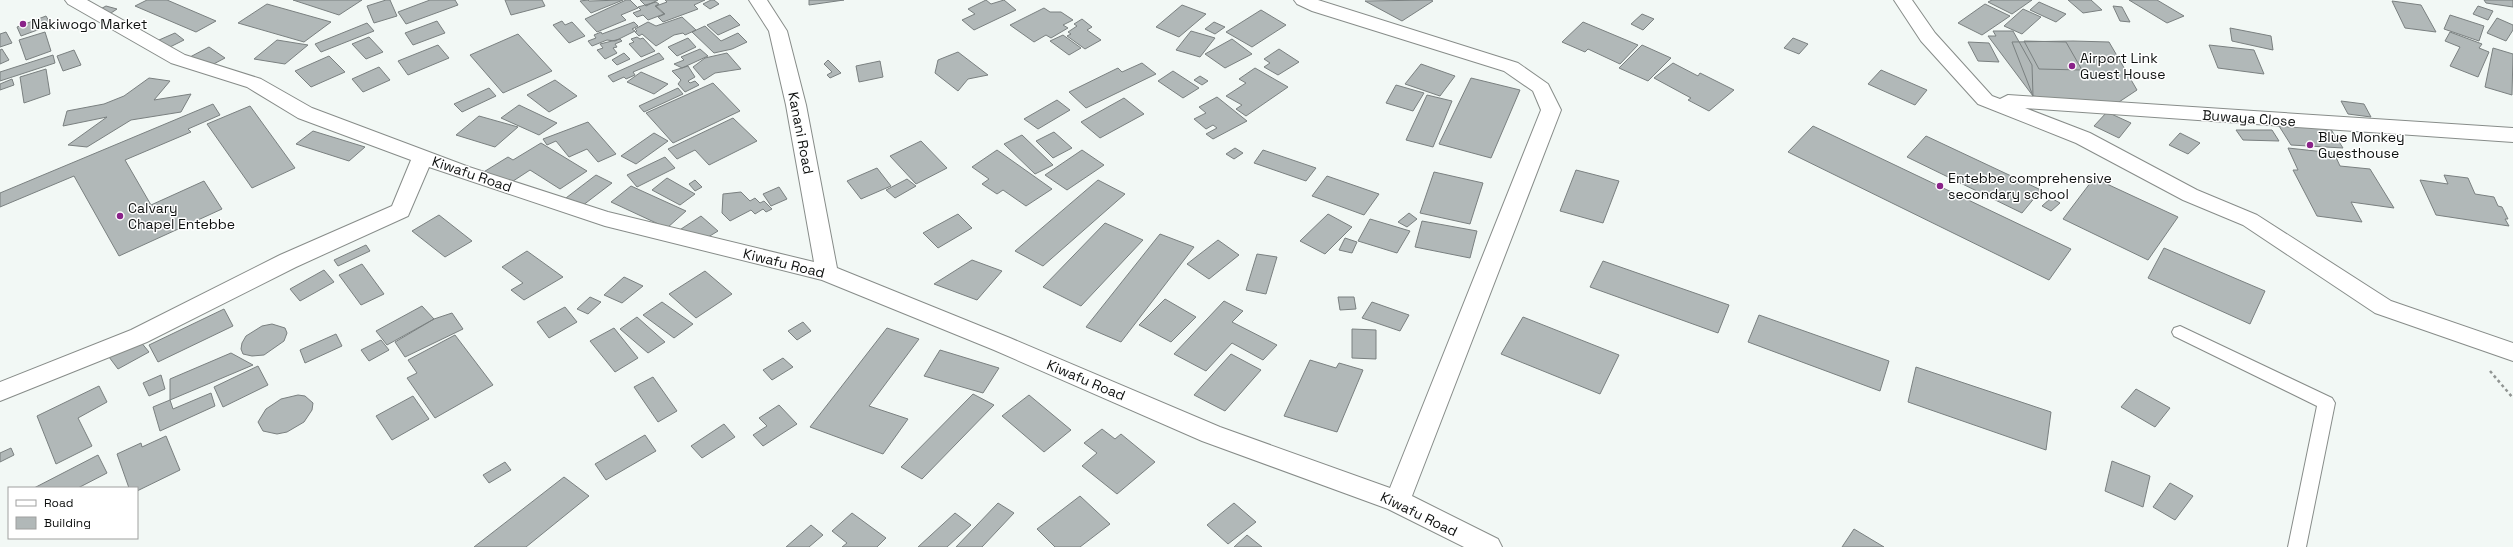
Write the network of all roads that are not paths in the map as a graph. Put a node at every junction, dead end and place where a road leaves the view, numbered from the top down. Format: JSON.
{"nodes":[{"id":1,"x":74,"y":0,"type":"edge"},
{"id":2,"x":758,"y":0,"type":"edge"},
{"id":3,"x":1302,"y":0,"type":"edge"},
{"id":4,"x":1903,"y":0,"type":"edge"},
{"id":5,"x":1985,"y":100,"type":"junction"},
{"id":6,"x":2513,"y":135,"type":"edge"},
{"id":7,"x":423,"y":157,"type":"junction"},
{"id":8,"x":827,"y":273,"type":"junction"},
{"id":9,"x":2180,"y":332,"type":"dead end"},
{"id":10,"x":2513,"y":352,"type":"edge"},
{"id":11,"x":0,"y":392,"type":"edge"},
{"id":12,"x":1397,"y":500,"type":"junction"},
{"id":13,"x":1474,"y":544,"type":"edge"},
{"id":14,"x":2297,"y":547,"type":"edge"}],
"edges":[{"from":1,"to":7,"type":"street","name":"Kiwafu Road"},
{"from":2,"to":8,"type":"street","name":"Kanani Road"},
{"from":3,"to":12,"type":"street"},
{"from":4,"to":5,"type":"street"},
{"from":5,"to":6,"type":"street","name":"Buwaya Close"},
{"from":5,"to":10,"type":"street"},
{"from":7,"to":8,"type":"street","name":"Kiwafu Road"},
{"from":7,"to":11,"type":"street"},
{"from":8,"to":12,"type":"street","name":"Kiwafu Road"},
{"from":9,"to":14,"type":"lane"},
{"from":12,"to":13,"type":"street","name":"Kiwafu Road"}]}
